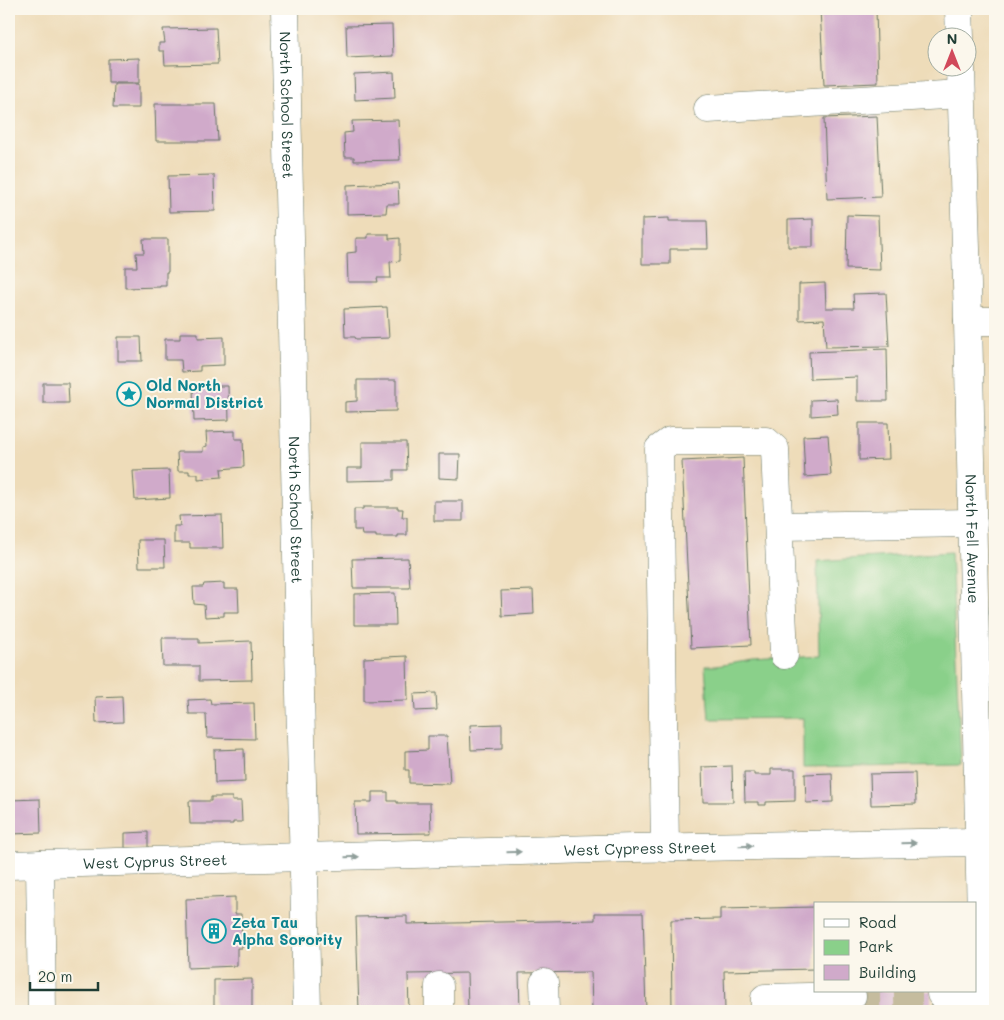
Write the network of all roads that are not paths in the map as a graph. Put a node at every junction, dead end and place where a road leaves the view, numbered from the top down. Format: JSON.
{"nodes":[{"id":1,"x":285,"y":9,"type":"edge"},
{"id":2,"x":959,"y":9,"type":"edge"},
{"id":3,"x":960,"y":28,"type":"edge"},
{"id":4,"x":960,"y":78,"type":"edge"},
{"id":5,"x":961,"y":94,"type":"junction"},
{"id":6,"x":708,"y":109,"type":"dead end"},
{"id":7,"x":968,"y":321,"type":"junction"},
{"id":8,"x":995,"y":321,"type":"edge"},
{"id":9,"x":973,"y":523,"type":"junction"},
{"id":10,"x":780,"y":526,"type":"junction"},
{"id":11,"x":784,"y":655,"type":"dead end"},
{"id":12,"x":986,"y":665,"type":"edge"},
{"id":13,"x":978,"y":842,"type":"junction"},
{"id":14,"x":665,"y":848,"type":"junction"},
{"id":15,"x":303,"y":858,"type":"junction"},
{"id":16,"x":9,"y":864,"type":"edge"},
{"id":17,"x":40,"y":864,"type":"junction"},
{"id":18,"x":544,"y":983,"type":"dead end"},
{"id":19,"x":941,"y":994,"type":"dead end"},
{"id":20,"x":852,"y":996,"type":"dead end"},
{"id":21,"x":986,"y":1006,"type":"edge"},
{"id":22,"x":42,"y":1011,"type":"edge"},
{"id":23,"x":307,"y":1011,"type":"edge"},
{"id":24,"x":545,"y":1011,"type":"edge"},
{"id":25,"x":765,"y":1011,"type":"edge"}],
"edges":[{"from":1,"to":15,"type":"street","name":"North School Street"},
{"from":2,"to":3,"type":"street"},
{"from":4,"to":5,"type":"street","name":"North Fell Avenue"},
{"from":5,"to":6,"type":"street"},
{"from":5,"to":7,"type":"street","name":"North Fell Avenue"},
{"from":7,"to":8,"type":"street"},
{"from":7,"to":9,"type":"street","name":"North Fell Avenue"},
{"from":9,"to":10,"type":"street"},
{"from":9,"to":12,"type":"street","name":"North Fell Avenue"},
{"from":10,"to":11,"type":"street"},
{"from":10,"to":14,"type":"street"},
{"from":12,"to":13,"type":"street","name":"North Fell Avenue"},
{"from":14,"to":13,"type":"street","name":"West Cypress Street","one_way":true},
{"from":13,"to":21,"type":"street","name":"North Fell Avenue"},
{"from":15,"to":14,"type":"street","name":"West Cypress Street","one_way":true},
{"from":15,"to":17,"type":"street","name":"West Cyprus Street"},
{"from":15,"to":23,"type":"street","name":"North School Street"},
{"from":16,"to":17,"type":"street","name":"West Cyprus Street"},
{"from":17,"to":22,"type":"street"},
{"from":18,"to":24,"type":"street"},
{"from":19,"to":21,"type":"street"},
{"from":20,"to":25,"type":"street"}]}
